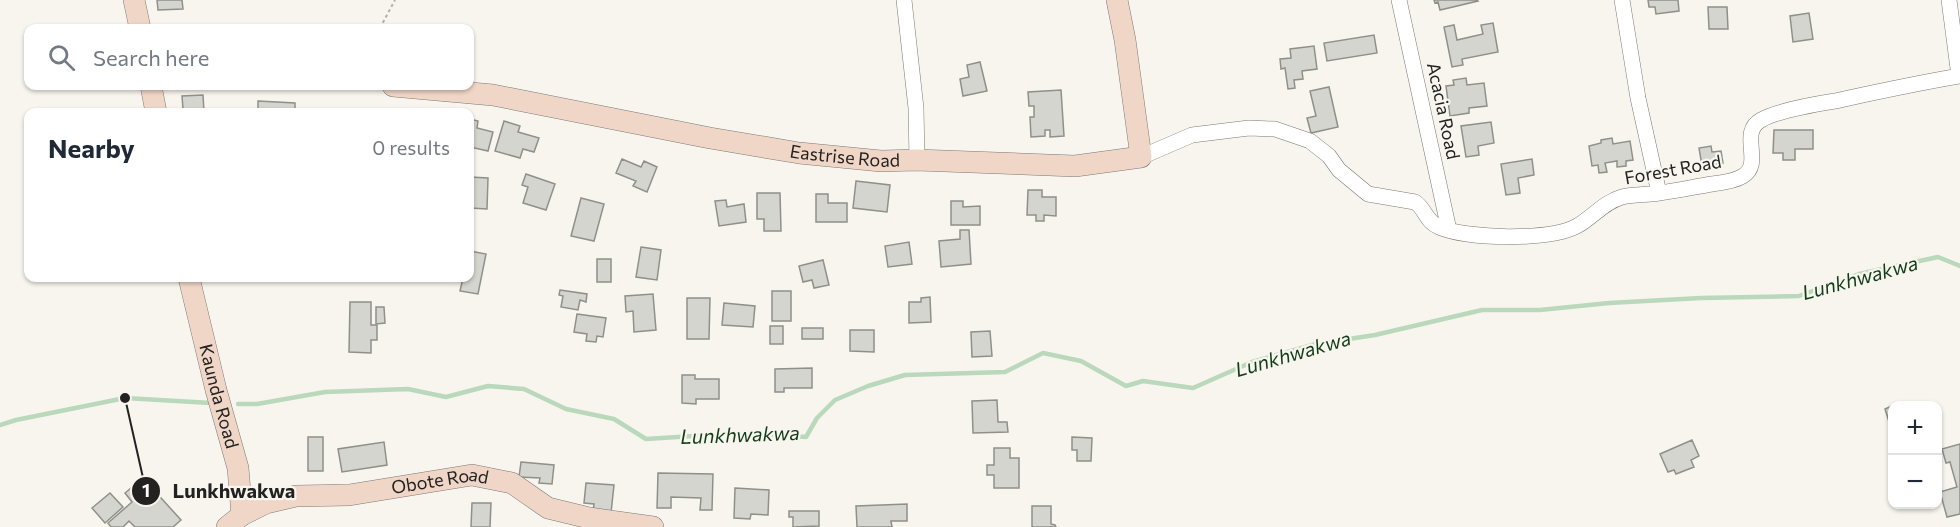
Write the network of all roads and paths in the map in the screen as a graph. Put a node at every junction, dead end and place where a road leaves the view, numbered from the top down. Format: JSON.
{"nodes":[{"id":1,"x":134,"y":0,"type":"edge"},
{"id":2,"x":395,"y":0,"type":"edge"},
{"id":3,"x":904,"y":0,"type":"edge"},
{"id":4,"x":1117,"y":0,"type":"edge"},
{"id":5,"x":1399,"y":0,"type":"edge"},
{"id":6,"x":1622,"y":0,"type":"edge"},
{"id":7,"x":1949,"y":0,"type":"edge"},
{"id":8,"x":139,"y":24,"type":"edge"},
{"id":9,"x":383,"y":24,"type":"edge"},
{"id":10,"x":1959,"y":76,"type":"edge"},
{"id":11,"x":152,"y":90,"type":"edge"},
{"id":12,"x":437,"y":90,"type":"edge"},
{"id":13,"x":155,"y":108,"type":"edge"},
{"id":14,"x":1141,"y":157,"type":"junction"},
{"id":15,"x":917,"y":160,"type":"junction"},
{"id":16,"x":1659,"y":194,"type":"junction"},
{"id":17,"x":1449,"y":230,"type":"junction"},
{"id":18,"x":190,"y":282,"type":"edge"},
{"id":19,"x":234,"y":521,"type":"edge"},
{"id":20,"x":653,"y":527,"type":"edge"}],
"edges":[{"from":1,"to":8,"type":"street"},
{"from":2,"to":9,"type":"path"},
{"from":3,"to":15,"type":"street"},
{"from":4,"to":14,"type":"street"},
{"from":5,"to":17,"type":"street","name":"Acacia Road"},
{"from":6,"to":16,"type":"street"},
{"from":7,"to":10,"type":"street"},
{"from":10,"to":16,"type":"street","name":"Forest Road"},
{"from":11,"to":13,"type":"street"},
{"from":12,"to":15,"type":"street","name":"Eastrise Road"},
{"from":14,"to":15,"type":"street","name":"Eastrise Road"},
{"from":14,"to":17,"type":"street","name":"Forest Road"},
{"from":16,"to":17,"type":"street","name":"Forest Road"},
{"from":18,"to":19,"type":"street","name":"Kaunda Road"},
{"from":19,"to":20,"type":"street","name":"Obote Road"}]}
